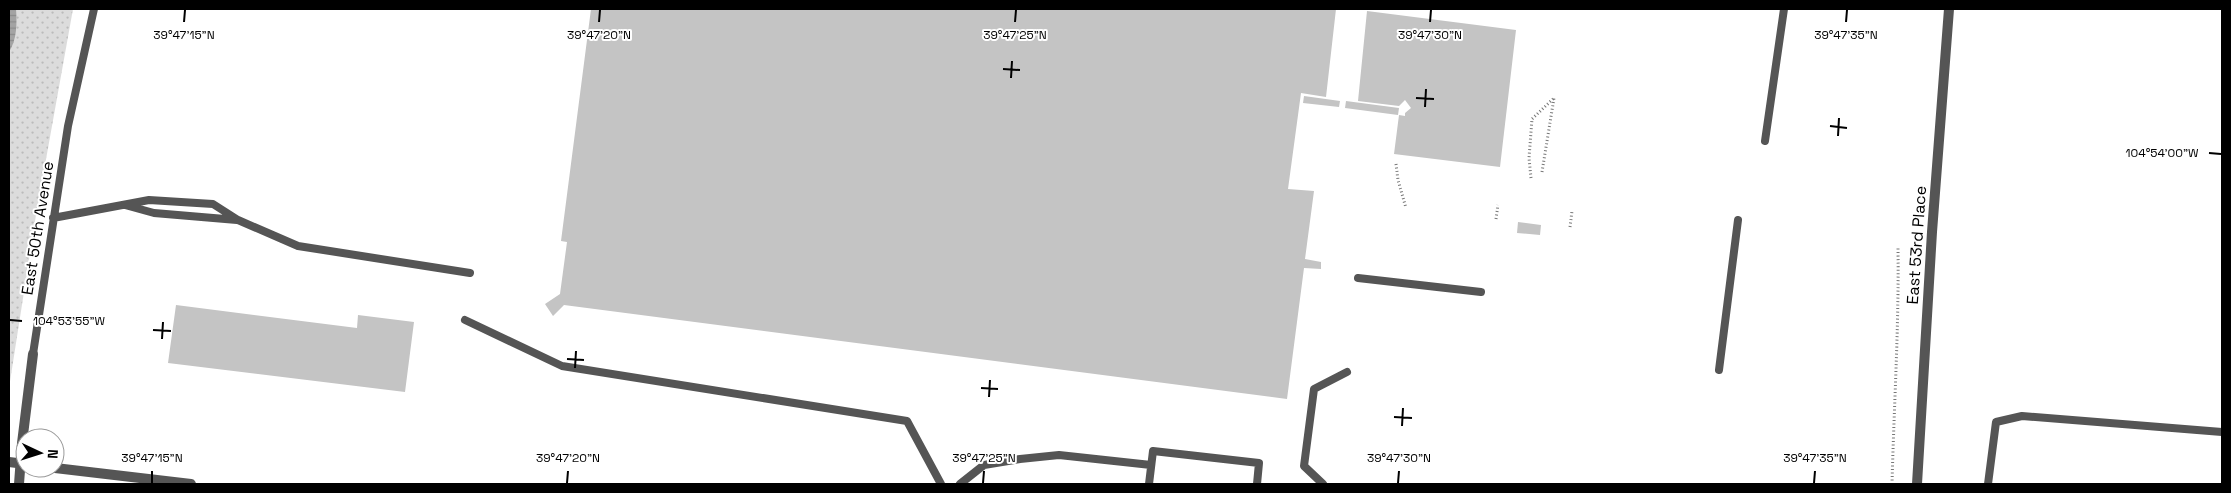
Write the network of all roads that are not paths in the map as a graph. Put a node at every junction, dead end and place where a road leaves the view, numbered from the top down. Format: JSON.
{"nodes":[{"id":1,"x":94,"y":9,"type":"edge"},
{"id":2,"x":1784,"y":9,"type":"edge"},
{"id":3,"x":1949,"y":9,"type":"edge"},
{"id":4,"x":1766,"y":141,"type":"dead end"},
{"id":5,"x":121,"y":203,"type":"junction"},
{"id":6,"x":53,"y":218,"type":"junction"},
{"id":7,"x":238,"y":220,"type":"junction"},
{"id":8,"x":1738,"y":220,"type":"dead end"},
{"id":9,"x":470,"y":273,"type":"dead end"},
{"id":10,"x":1358,"y":278,"type":"dead end"},
{"id":11,"x":1481,"y":292,"type":"dead end"},
{"id":12,"x":464,"y":320,"type":"dead end"},
{"id":13,"x":33,"y":354,"type":"joint"},
{"id":14,"x":1719,"y":370,"type":"dead end"},
{"id":15,"x":1347,"y":372,"type":"dead end"},
{"id":16,"x":26,"y":428,"type":"edge"},
{"id":17,"x":2222,"y":432,"type":"edge"},
{"id":18,"x":1151,"y":465,"type":"junction"},
{"id":19,"x":65,"y":469,"type":"edge"},
{"id":20,"x":191,"y":484,"type":"edge"},
{"id":21,"x":941,"y":484,"type":"edge"},
{"id":22,"x":960,"y":484,"type":"edge"},
{"id":23,"x":1149,"y":484,"type":"edge"},
{"id":24,"x":1257,"y":484,"type":"edge"},
{"id":25,"x":1323,"y":484,"type":"edge"},
{"id":26,"x":1917,"y":484,"type":"edge"},
{"id":27,"x":1988,"y":484,"type":"edge"}],
"edges":[{"from":1,"to":6,"type":"lane","name":"East 50th Avenue"},
{"from":2,"to":4,"type":"lane"},
{"from":3,"to":26,"type":"street","name":"East 53rd Place"},
{"from":5,"to":6,"type":"lane"},
{"from":5,"to":7,"type":"lane"},
{"from":5,"to":7,"type":"lane"},
{"from":6,"to":13,"type":"lane","name":"East 50th Avenue"},
{"from":7,"to":9,"type":"lane"},
{"from":8,"to":14,"type":"lane"},
{"from":10,"to":11,"type":"lane"},
{"from":12,"to":21,"type":"lane"},
{"from":13,"to":16,"type":"street","name":"East 50th Avenue"},
{"from":15,"to":25,"type":"lane"},
{"from":17,"to":27,"type":"lane"},
{"from":18,"to":22,"type":"lane"},
{"from":18,"to":23,"type":"lane"},
{"from":18,"to":24,"type":"lane"},
{"from":19,"to":20,"type":"street"}]}
